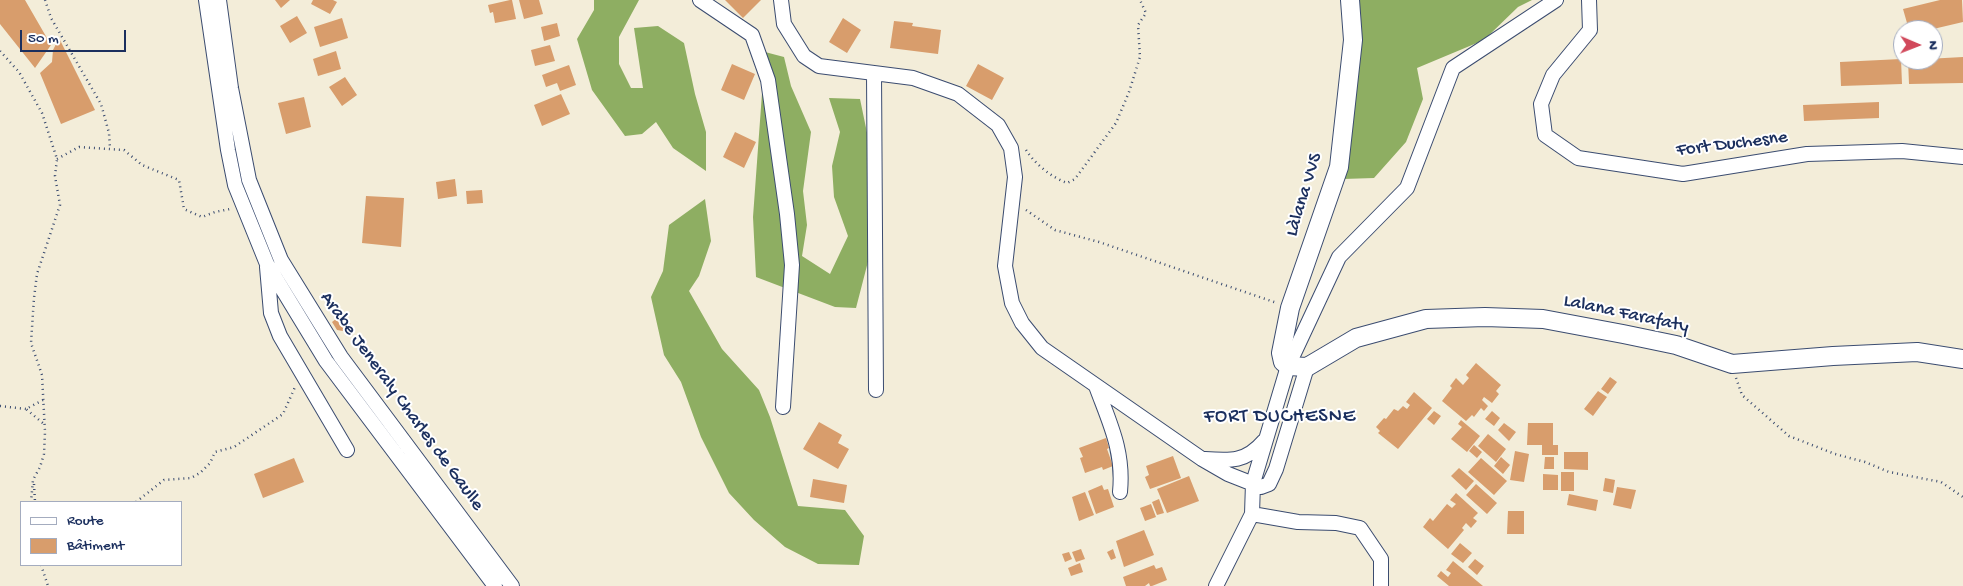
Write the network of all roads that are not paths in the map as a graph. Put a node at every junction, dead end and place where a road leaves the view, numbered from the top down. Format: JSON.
{"nodes":[{"id":1,"x":206,"y":0,"type":"edge"},
{"id":2,"x":219,"y":0,"type":"edge"},
{"id":3,"x":700,"y":0,"type":"edge"},
{"id":4,"x":782,"y":0,"type":"edge"},
{"id":5,"x":1350,"y":0,"type":"edge"},
{"id":6,"x":1556,"y":0,"type":"edge"},
{"id":7,"x":1589,"y":0,"type":"edge"},
{"id":8,"x":874,"y":73,"type":"junction"},
{"id":9,"x":1963,"y":157,"type":"edge"},
{"id":10,"x":267,"y":264,"type":"junction"},
{"id":11,"x":1963,"y":359,"type":"edge"},
{"id":12,"x":1288,"y":366,"type":"junction"},
{"id":13,"x":1307,"y":367,"type":"junction"},
{"id":14,"x":1096,"y":386,"type":"junction"},
{"id":15,"x":876,"y":390,"type":"dead end"},
{"id":16,"x":783,"y":407,"type":"dead end"},
{"id":17,"x":1266,"y":439,"type":"junction"},
{"id":18,"x":347,"y":450,"type":"dead end"},
{"id":19,"x":1202,"y":459,"type":"junction"},
{"id":20,"x":1253,"y":483,"type":"junction"},
{"id":21,"x":1120,"y":492,"type":"dead end"},
{"id":22,"x":1252,"y":514,"type":"junction"},
{"id":23,"x":495,"y":586,"type":"edge"},
{"id":24,"x":512,"y":586,"type":"edge"},
{"id":25,"x":1216,"y":586,"type":"edge"},
{"id":26,"x":1381,"y":586,"type":"edge"}],
"edges":[{"from":1,"to":10,"type":"street","name":"Arabe Jeneraly Charles de Gaulle"},
{"from":2,"to":24,"type":"street","name":"Arabe Jeneraly Charles de Gaulle"},
{"from":3,"to":16,"type":"street"},
{"from":4,"to":8,"type":"street"},
{"from":5,"to":12,"type":"main road","name":"Làlana VVS"},
{"from":6,"to":12,"type":"street"},
{"from":7,"to":9,"type":"street","name":"Fort Duchesne"},
{"from":8,"to":14,"type":"street"},
{"from":8,"to":15,"type":"street"},
{"from":10,"to":18,"type":"street"},
{"from":10,"to":23,"type":"street","name":"Arabe Jeneraly Charles de Gaulle"},
{"from":11,"to":13,"type":"main road","name":"Lalana Farafaty"},
{"from":12,"to":13,"type":"main road"},
{"from":12,"to":17,"type":"street"},
{"from":13,"to":20,"type":"street"},
{"from":14,"to":19,"type":"street"},
{"from":14,"to":21,"type":"street"},
{"from":17,"to":19,"type":"street"},
{"from":17,"to":20,"type":"street"},
{"from":19,"to":20,"type":"street"},
{"from":20,"to":22,"type":"street"},
{"from":22,"to":25,"type":"street"},
{"from":22,"to":26,"type":"street"}]}
